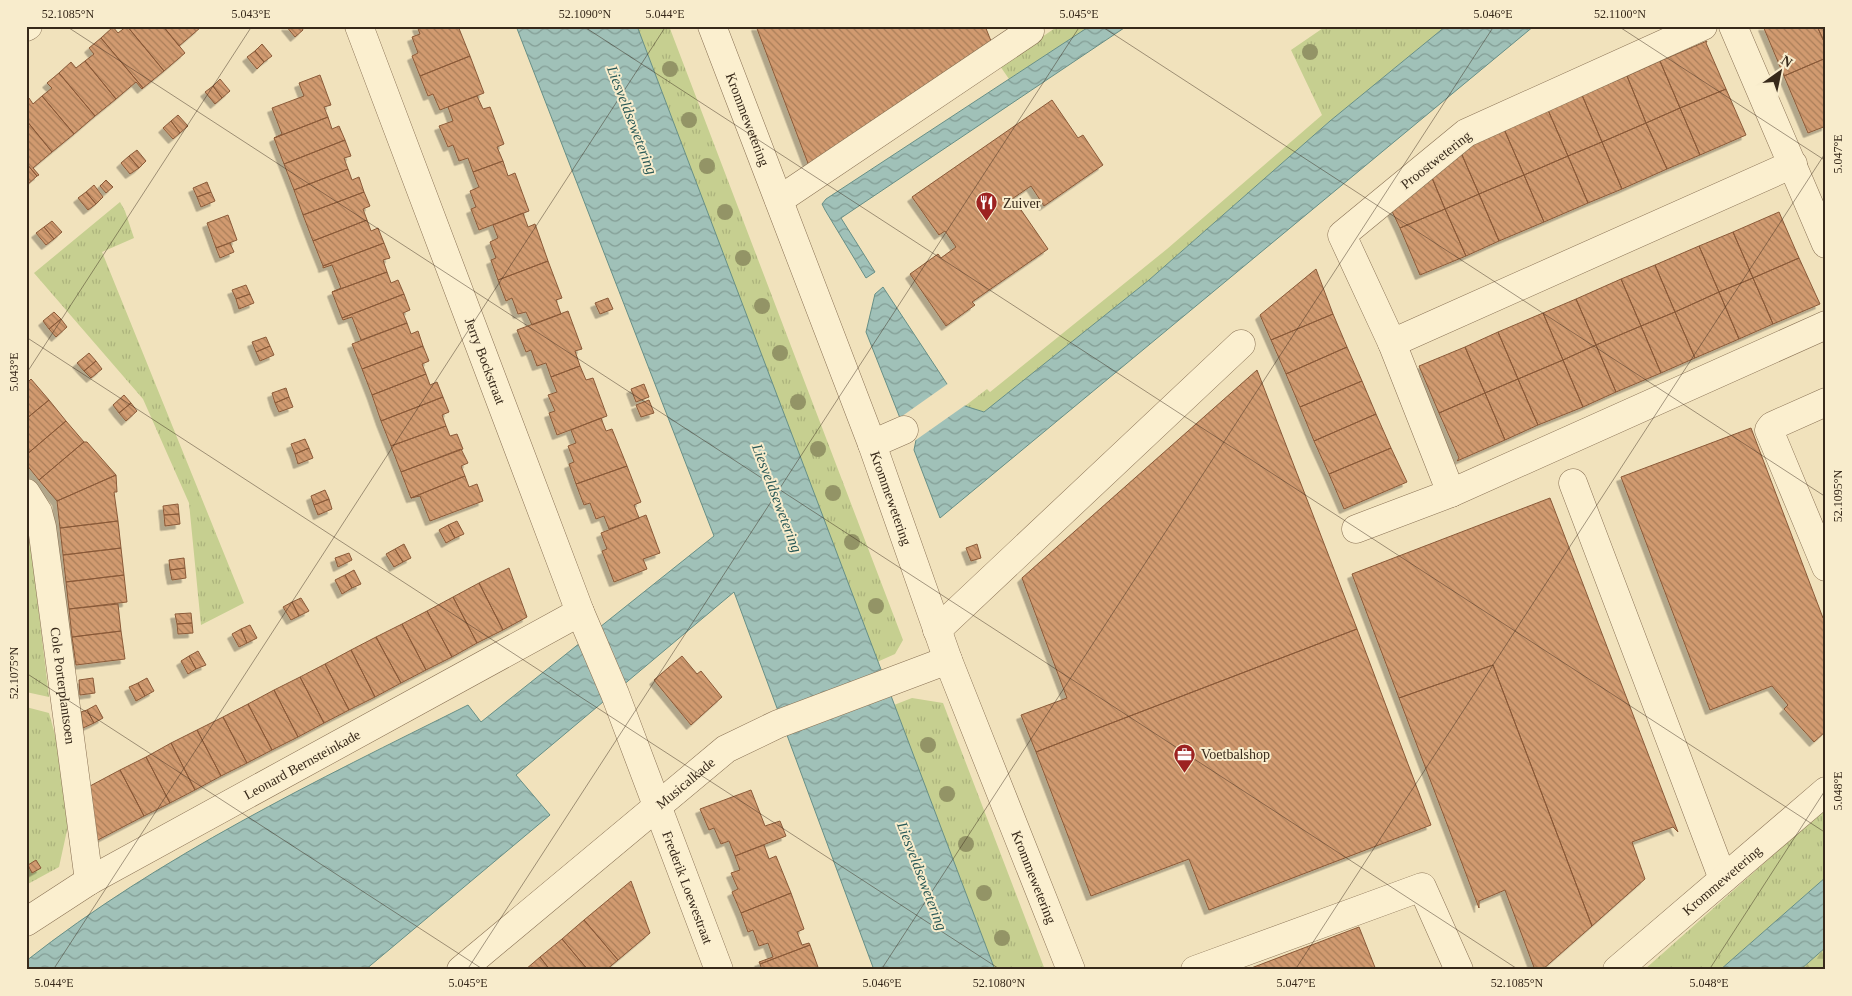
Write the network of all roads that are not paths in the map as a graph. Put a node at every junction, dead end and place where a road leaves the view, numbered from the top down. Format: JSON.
{"nodes":[{"id":1,"x":359,"y":26,"type":"edge"},
{"id":2,"x":712,"y":26,"type":"edge"},
{"id":3,"x":1028,"y":26,"type":"edge"},
{"id":4,"x":1703,"y":26,"type":"edge"},
{"id":5,"x":1733,"y":26,"type":"edge"},
{"id":6,"x":1793,"y":164,"type":"junction"},
{"id":7,"x":779,"y":200,"type":"junction"},
{"id":8,"x":1826,"y":244,"type":"edge"},
{"id":9,"x":1826,"y":325,"type":"edge"},
{"id":10,"x":1392,"y":343,"type":"junction"},
{"id":11,"x":1240,"y":344,"type":"dead end"},
{"id":12,"x":1826,"y":402,"type":"edge"},
{"id":13,"x":904,"y":430,"type":"dead end"},
{"id":14,"x":872,"y":444,"type":"junction"},
{"id":15,"x":1573,"y":483,"type":"dead end"},
{"id":16,"x":26,"y":493,"type":"edge"},
{"id":17,"x":1451,"y":493,"type":"junction"},
{"id":18,"x":1356,"y":529,"type":"dead end"},
{"id":19,"x":1826,"y":566,"type":"edge"},
{"id":20,"x":584,"y":622,"type":"junction"},
{"id":21,"x":937,"y":630,"type":"junction"},
{"id":22,"x":948,"y":660,"type":"junction"},
{"id":23,"x":615,"y":694,"type":"joint"},
{"id":24,"x":1826,"y":791,"type":"edge"},
{"id":25,"x":657,"y":804,"type":"junction"},
{"id":26,"x":1723,"y":879,"type":"junction"},
{"id":27,"x":89,"y":881,"type":"junction"},
{"id":28,"x":26,"y":922,"type":"edge"},
{"id":29,"x":461,"y":970,"type":"edge"},
{"id":30,"x":719,"y":970,"type":"edge"},
{"id":31,"x":1070,"y":970,"type":"edge"},
{"id":32,"x":1195,"y":970,"type":"edge"},
{"id":33,"x":1460,"y":970,"type":"edge"},
{"id":34,"x":1616,"y":970,"type":"edge"}],
"edges":[{"from":1,"to":20,"type":"street","name":"Jerry Bockstraat"},
{"from":2,"to":7,"type":"street","name":"Krommewetering"},
{"from":3,"to":7,"type":"street"},
{"from":4,"to":10,"type":"street","name":"Proostwetering"},
{"from":5,"to":6,"type":"street"},
{"from":6,"to":8,"type":"street"},
{"from":6,"to":10,"type":"street"},
{"from":7,"to":14,"type":"street","name":"Krommewetering"},
{"from":9,"to":17,"type":"street"},
{"from":10,"to":17,"type":"street","name":"Proostwetering"},
{"from":11,"to":21,"type":"street"},
{"from":12,"to":19,"type":"street"},
{"from":13,"to":14,"type":"street"},
{"from":14,"to":21,"type":"street","name":"Krommewetering"},
{"from":15,"to":26,"type":"street"},
{"from":16,"to":27,"type":"street","name":"Cole Porterplantsoen"},
{"from":17,"to":18,"type":"street"},
{"from":20,"to":23,"type":"street","name":"Jerry Bockstraat"},
{"from":20,"to":27,"type":"street","name":"Leonard Bernsteinkade"},
{"from":21,"to":22,"type":"street","name":"Krommewetering"},
{"from":22,"to":25,"type":"street","name":"Musicalkade"},
{"from":22,"to":31,"type":"street","name":"Krommewetering"},
{"from":23,"to":25,"type":"street","name":"Frederik Loewestraat"},
{"from":24,"to":26,"type":"street","name":"Krommewetering"},
{"from":25,"to":29,"type":"street","name":"Musicalkade"},
{"from":25,"to":30,"type":"street","name":"Frederik Loewestraat"},
{"from":26,"to":34,"type":"street","name":"Krommewetering"},
{"from":27,"to":28,"type":"street","name":"Leonard Bernsteinkade"},
{"from":32,"to":33,"type":"street"}]}
